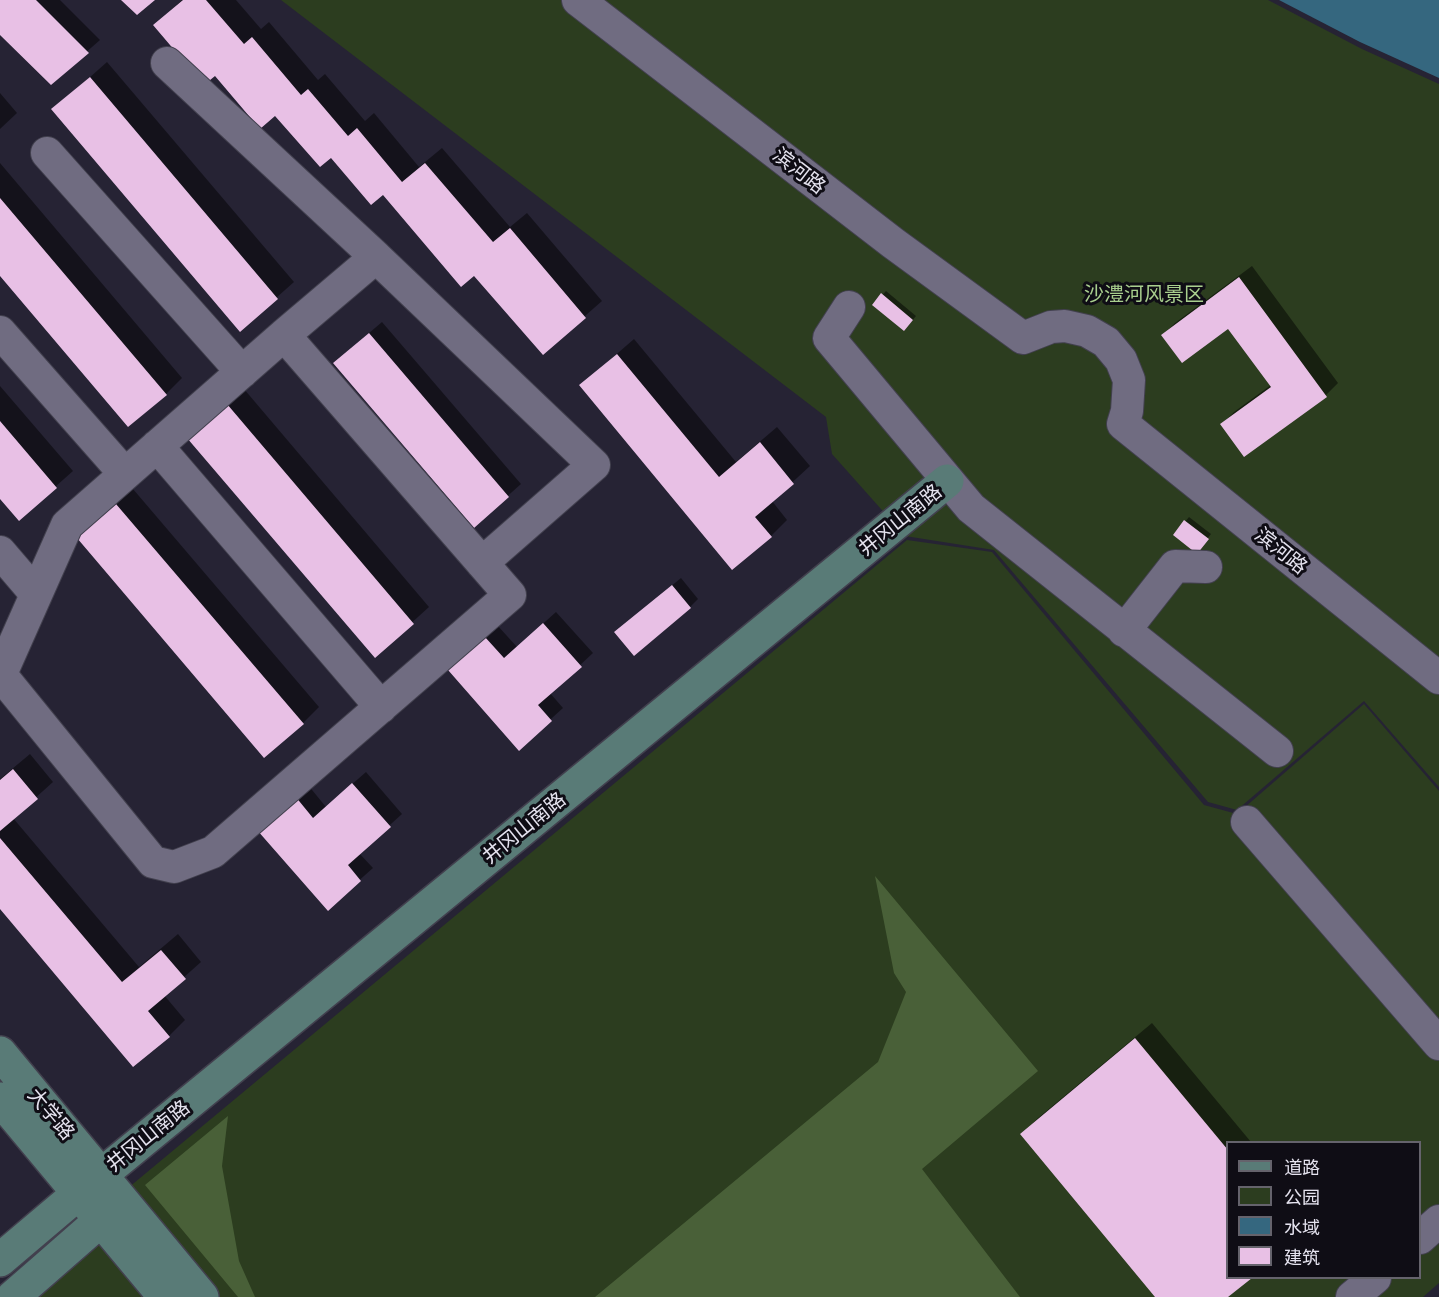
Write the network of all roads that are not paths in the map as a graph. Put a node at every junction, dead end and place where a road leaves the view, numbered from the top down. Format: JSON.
{"nodes":[{"id":1,"x":578,"y":0,"type":"edge"},
{"id":2,"x":167,"y":63,"type":"dead end"},
{"id":3,"x":47,"y":153,"type":"dead end"},
{"id":4,"x":376,"y":257,"type":"junction"},
{"id":5,"x":849,"y":307,"type":"dead end"},
{"id":6,"x":0,"y":332,"type":"edge"},
{"id":7,"x":284,"y":336,"type":"junction"},
{"id":8,"x":242,"y":372,"type":"junction"},
{"id":9,"x":157,"y":446,"type":"junction"},
{"id":10,"x":125,"y":474,"type":"junction"},
{"id":11,"x":947,"y":481,"type":"junction"},
{"id":12,"x":0,"y":552,"type":"edge"},
{"id":13,"x":482,"y":563,"type":"junction"},
{"id":14,"x":1206,"y":567,"type":"dead end"},
{"id":15,"x":36,"y":594,"type":"junction"},
{"id":16,"x":1124,"y":631,"type":"junction"},
{"id":17,"x":0,"y":675,"type":"edge"},
{"id":18,"x":1439,"y":678,"type":"edge"},
{"id":19,"x":381,"y":706,"type":"junction"},
{"id":20,"x":1277,"y":751,"type":"dead end"},
{"id":21,"x":1247,"y":822,"type":"dead end"},
{"id":22,"x":1439,"y":1044,"type":"edge"},
{"id":23,"x":0,"y":1053,"type":"edge"},
{"id":24,"x":0,"y":1099,"type":"edge"},
{"id":25,"x":90,"y":1184,"type":"junction"},
{"id":26,"x":101,"y":1220,"type":"junction"},
{"id":27,"x":1439,"y":1221,"type":"edge"},
{"id":28,"x":1421,"y":1236,"type":"edge"},
{"id":29,"x":0,"y":1260,"type":"edge"},
{"id":30,"x":1374,"y":1279,"type":"edge"},
{"id":31,"x":13,"y":1297,"type":"edge"},
{"id":32,"x":165,"y":1297,"type":"edge"},
{"id":33,"x":202,"y":1297,"type":"edge"},
{"id":34,"x":1352,"y":1297,"type":"edge"}],
"edges":[{"from":1,"to":18,"type":"street","name":"滨河路"},
{"from":2,"to":4,"type":"street"},
{"from":3,"to":8,"type":"street"},
{"from":4,"to":7,"type":"street"},
{"from":4,"to":13,"type":"street"},
{"from":5,"to":11,"type":"street"},
{"from":6,"to":10,"type":"street"},
{"from":7,"to":8,"type":"street"},
{"from":7,"to":13,"type":"street"},
{"from":8,"to":9,"type":"street"},
{"from":9,"to":10,"type":"street"},
{"from":9,"to":19,"type":"street"},
{"from":10,"to":15,"type":"street"},
{"from":11,"to":16,"type":"street"},
{"from":11,"to":25,"type":"street","name":"井冈山南路"},
{"from":12,"to":15,"type":"street"},
{"from":13,"to":19,"type":"street"},
{"from":14,"to":16,"type":"street"},
{"from":15,"to":17,"type":"street"},
{"from":16,"to":20,"type":"street"},
{"from":17,"to":19,"type":"street"},
{"from":21,"to":22,"type":"street"},
{"from":23,"to":25,"type":"street","name":"大学路"},
{"from":24,"to":25,"type":"street","name":"大学路"},
{"from":25,"to":26,"type":"street","name":"井冈山南路"},
{"from":25,"to":29,"type":"street","name":"井冈山南路"},
{"from":25,"to":33,"type":"street"},
{"from":26,"to":31,"type":"street"},
{"from":26,"to":32,"type":"street"},
{"from":27,"to":28,"type":"street"},
{"from":30,"to":34,"type":"street"}]}
